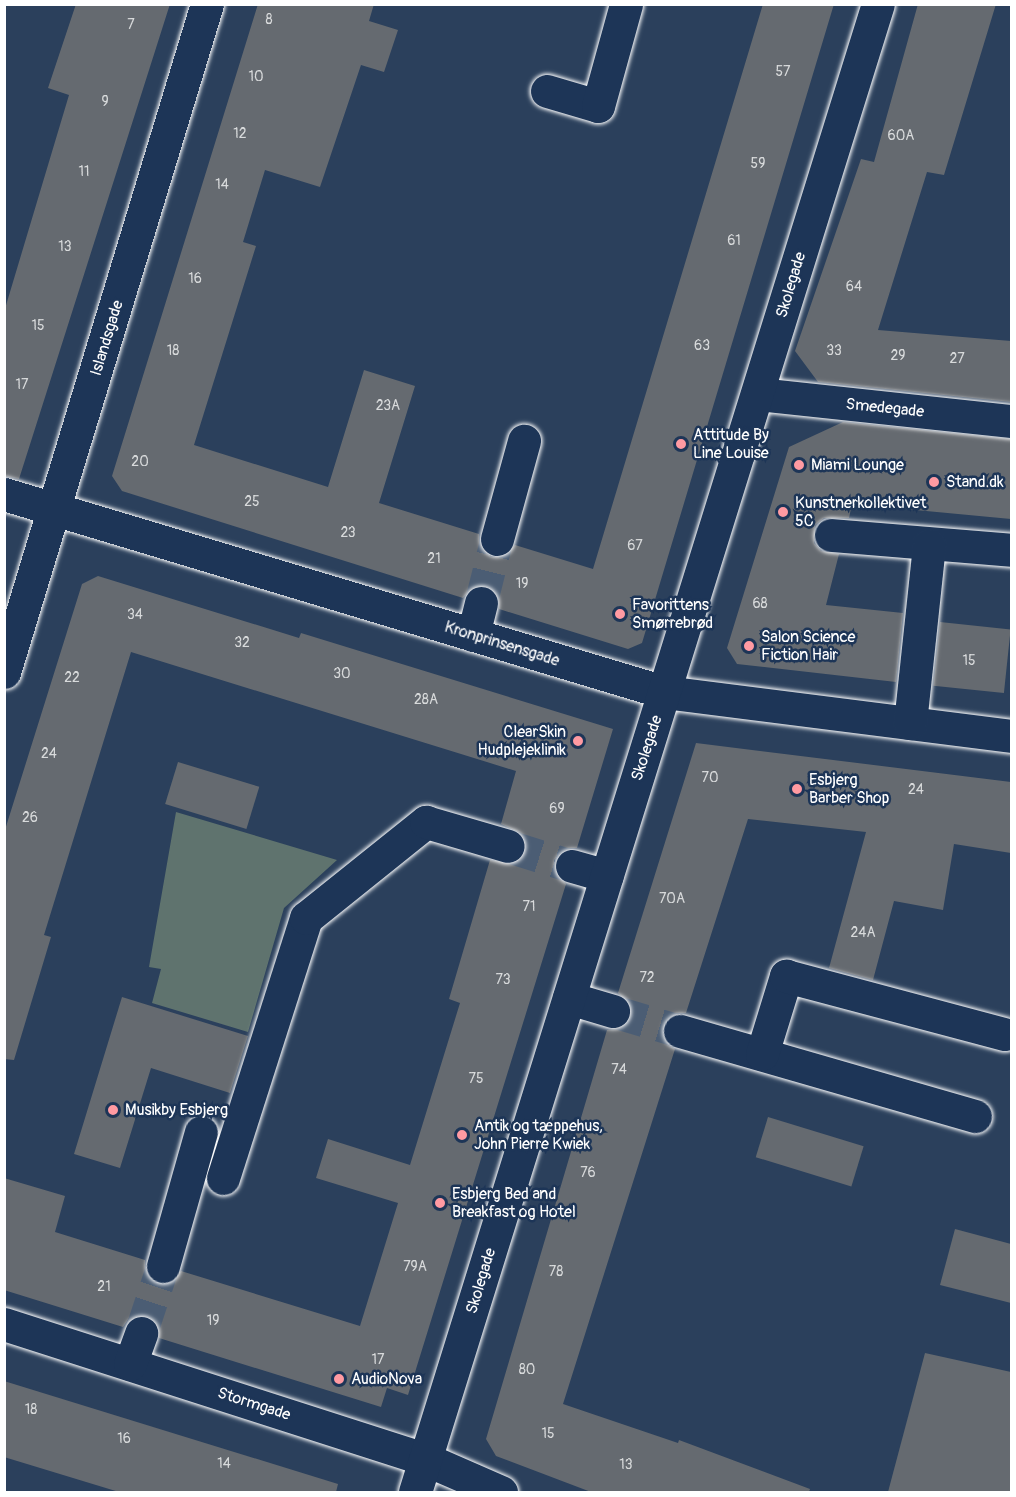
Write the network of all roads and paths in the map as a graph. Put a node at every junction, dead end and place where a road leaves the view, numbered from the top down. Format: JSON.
{"nodes":[{"id":1,"x":207,"y":4,"type":"edge"},
{"id":2,"x":626,"y":4,"type":"edge"},
{"id":3,"x":878,"y":4,"type":"edge"},
{"id":4,"x":547,"y":91,"type":"dead end"},
{"id":5,"x":758,"y":394,"type":"junction"},
{"id":6,"x":1011,"y":421,"type":"edge"},
{"id":7,"x":524,"y":441,"type":"dead end"},
{"id":8,"x":4,"y":494,"type":"edge"},
{"id":9,"x":55,"y":510,"type":"junction"},
{"id":10,"x":831,"y":535,"type":"dead end"},
{"id":11,"x":497,"y":539,"type":"tunnel mouth"},
{"id":12,"x":929,"y":545,"type":"junction"},
{"id":13,"x":1011,"y":550,"type":"edge"},
{"id":14,"x":481,"y":603,"type":"tunnel mouth"},
{"id":15,"x":473,"y":635,"type":"junction"},
{"id":16,"x":4,"y":672,"type":"edge"},
{"id":17,"x":664,"y":692,"type":"junction"},
{"id":18,"x":910,"y":723,"type":"junction"},
{"id":19,"x":1011,"y":736,"type":"edge"},
{"id":20,"x":508,"y":846,"type":"tunnel mouth"},
{"id":21,"x":572,"y":866,"type":"tunnel mouth"},
{"id":22,"x":607,"y":876,"type":"junction"},
{"id":23,"x":569,"y":999,"type":"junction"},
{"id":24,"x":613,"y":1011,"type":"tunnel mouth"},
{"id":25,"x":680,"y":1031,"type":"tunnel mouth"},
{"id":26,"x":1004,"y":1034,"type":"dead end"},
{"id":27,"x":762,"y":1054,"type":"junction"},
{"id":28,"x":975,"y":1116,"type":"dead end"},
{"id":29,"x":201,"y":1132,"type":"dead end"},
{"id":30,"x":223,"y":1178,"type":"dead end"},
{"id":31,"x":163,"y":1266,"type":"tunnel mouth"},
{"id":32,"x":4,"y":1324,"type":"edge"},
{"id":33,"x":141,"y":1332,"type":"tunnel mouth"},
{"id":34,"x":130,"y":1364,"type":"junction"},
{"id":35,"x":425,"y":1459,"type":"junction"},
{"id":36,"x":415,"y":1492,"type":"edge"},
{"id":37,"x":501,"y":1492,"type":"edge"}],
"edges":[{"from":1,"to":9,"type":"street","name":"Islandsgade"},
{"from":2,"to":4,"type":"street"},
{"from":3,"to":5,"type":"street","name":"Skolegade"},
{"from":5,"to":6,"type":"street","name":"Smedegade"},
{"from":5,"to":17,"type":"street","name":"Skolegade"},
{"from":7,"to":11,"type":"street"},
{"from":8,"to":9,"type":"street","name":"Kronprinsensgade"},
{"from":9,"to":15,"type":"street","name":"Kronprinsensgade"},
{"from":9,"to":16,"type":"street","name":"Islandsgade"},
{"from":10,"to":12,"type":"street"},
{"from":12,"to":13,"type":"street"},
{"from":12,"to":18,"type":"street"},
{"from":14,"to":15,"type":"street"},
{"from":15,"to":17,"type":"street","name":"Kronprinsensgade"},
{"from":17,"to":18,"type":"street","name":"Kronprinsensgade"},
{"from":17,"to":22,"type":"street","name":"Skolegade"},
{"from":18,"to":19,"type":"street","name":"Kronprinsensgade"},
{"from":20,"to":30,"type":"street"},
{"from":21,"to":22,"type":"street"},
{"from":22,"to":23,"type":"street","name":"Skolegade"},
{"from":23,"to":24,"type":"street"},
{"from":23,"to":35,"type":"street","name":"Skolegade"},
{"from":25,"to":27,"type":"street"},
{"from":26,"to":27,"type":"street"},
{"from":27,"to":28,"type":"street"},
{"from":29,"to":31,"type":"street"},
{"from":32,"to":34,"type":"street","name":"Stormgade"},
{"from":33,"to":34,"type":"street"},
{"from":34,"to":35,"type":"street","name":"Stormgade"},
{"from":35,"to":36,"type":"street","name":"Skolegade"},
{"from":35,"to":37,"type":"street","name":"Stormgade"}]}
